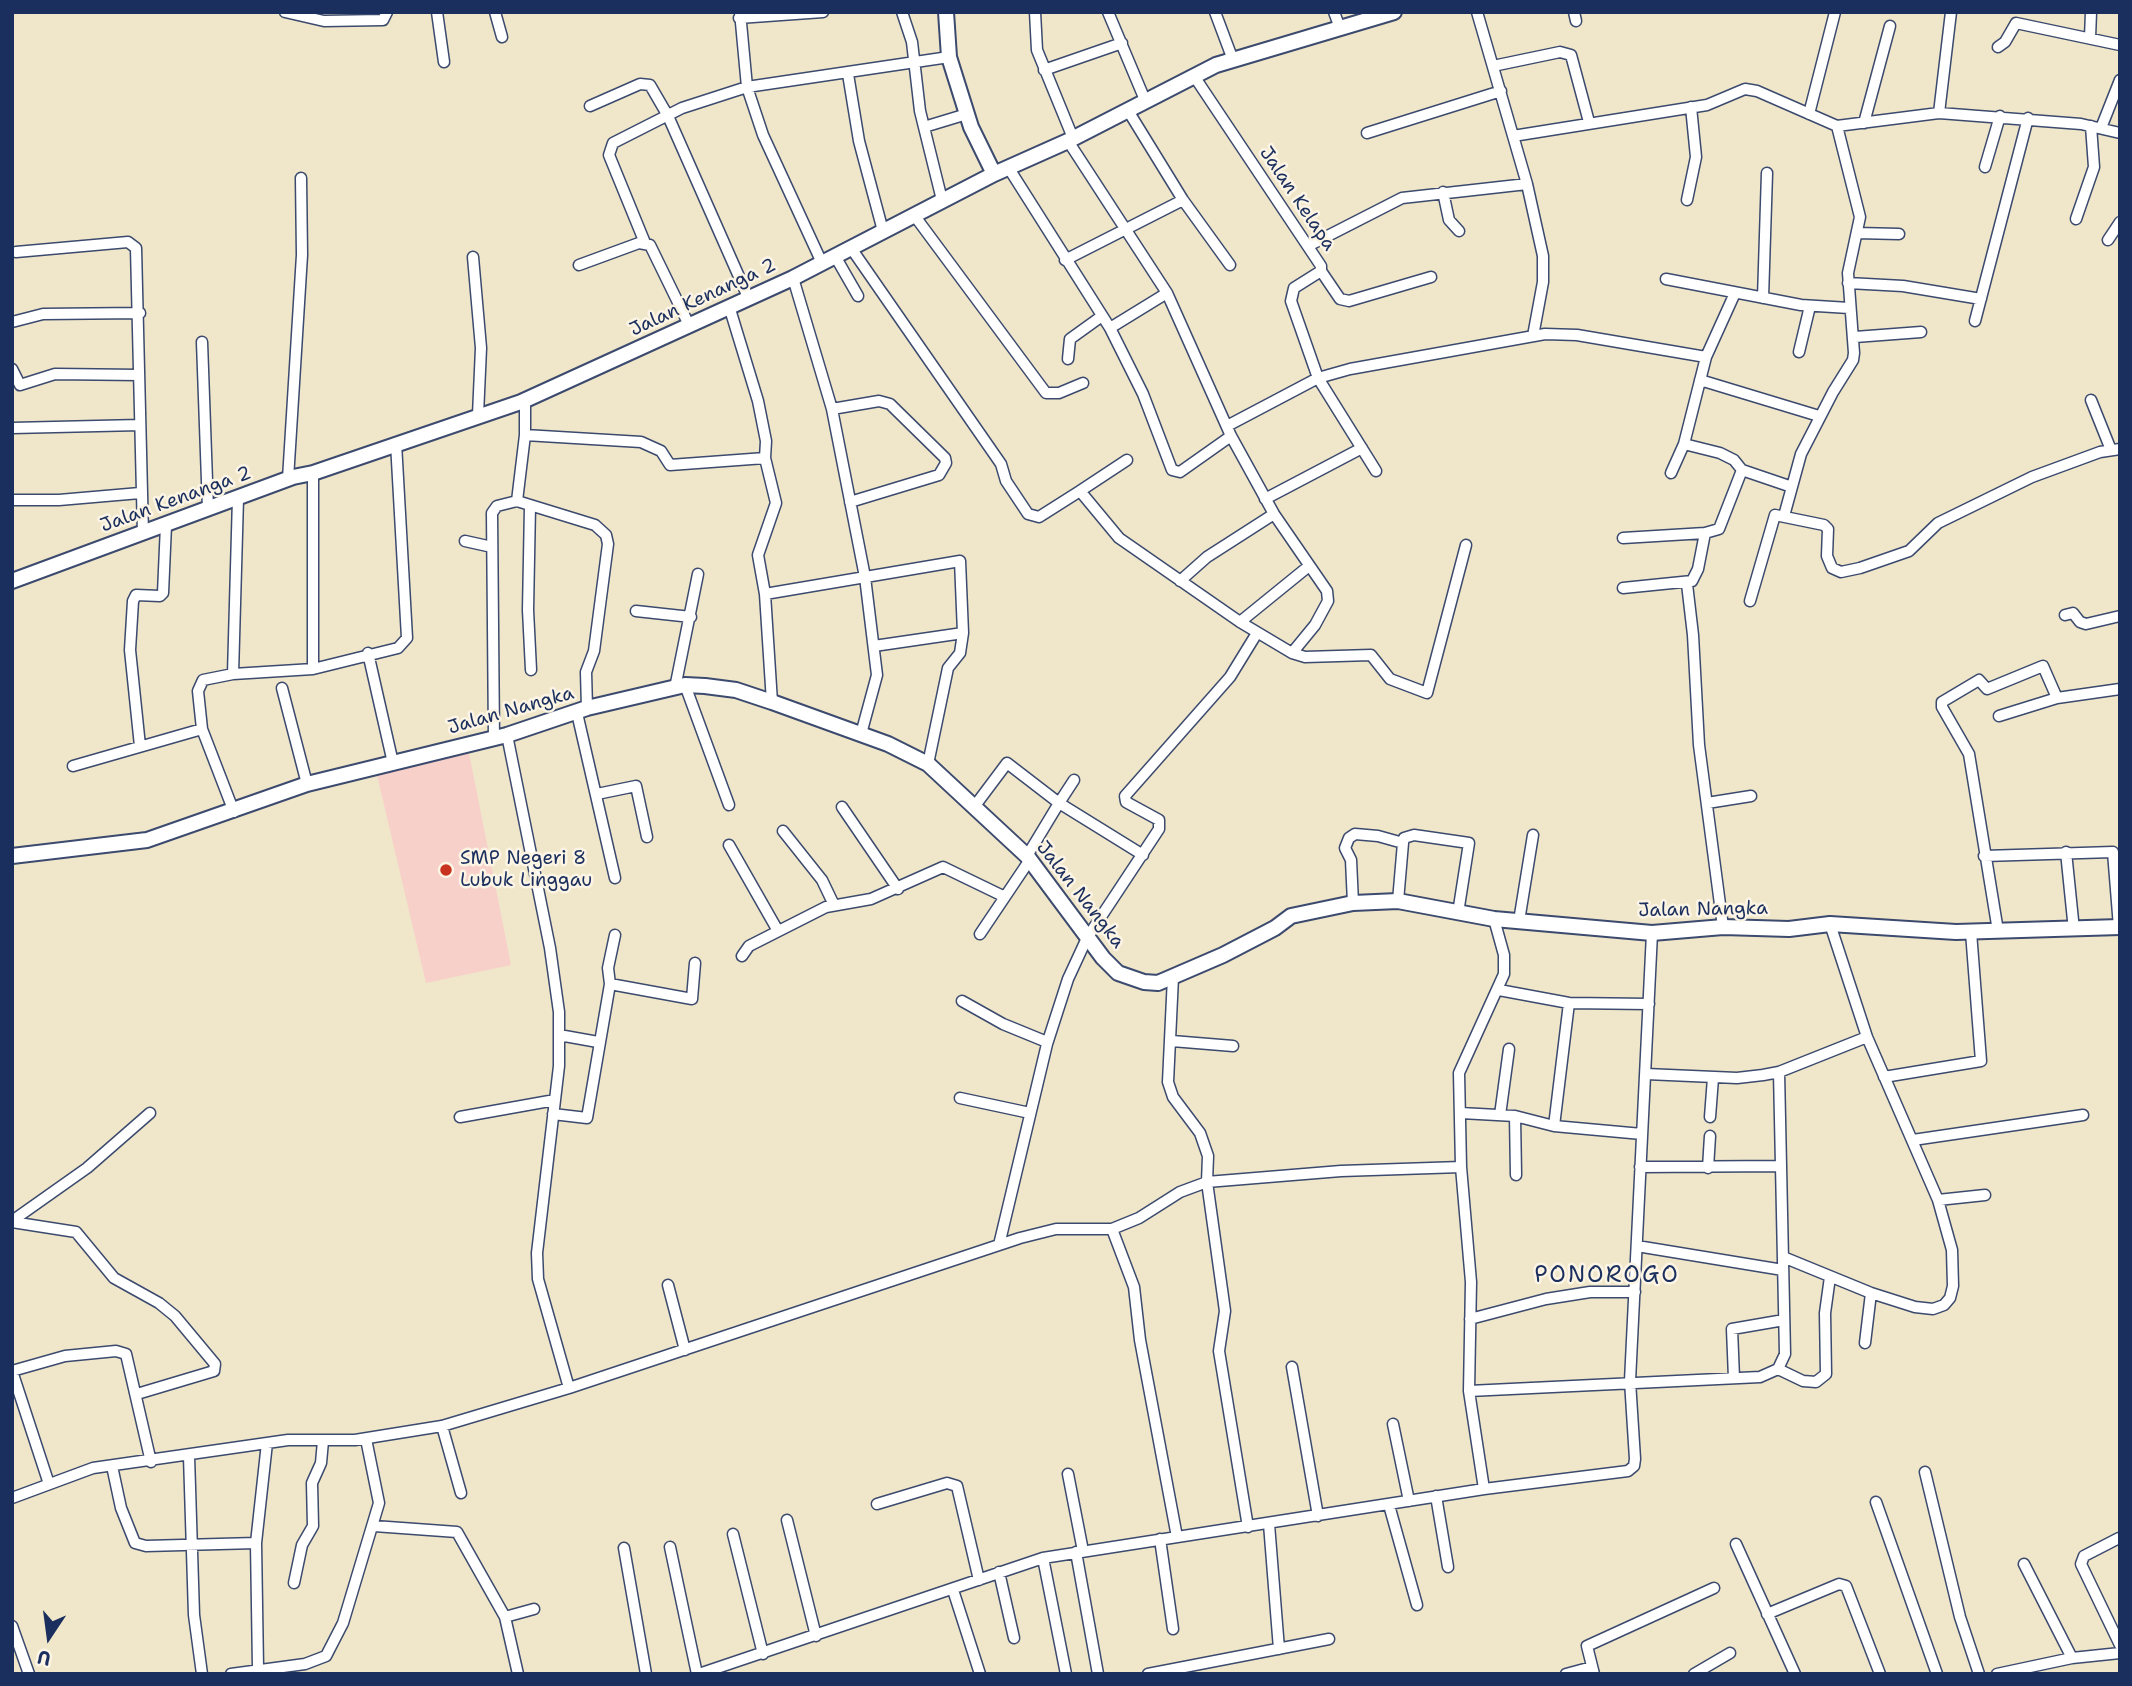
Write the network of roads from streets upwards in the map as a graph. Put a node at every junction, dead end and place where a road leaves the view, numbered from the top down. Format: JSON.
{"nodes":[{"id":1,"x":285,"y":12,"type":"edge"},
{"id":2,"x":387,"y":12,"type":"edge"},
{"id":3,"x":437,"y":12,"type":"edge"},
{"id":4,"x":495,"y":12,"type":"edge"},
{"id":5,"x":823,"y":12,"type":"edge"},
{"id":6,"x":902,"y":12,"type":"edge"},
{"id":7,"x":946,"y":12,"type":"edge"},
{"id":8,"x":1035,"y":12,"type":"edge"},
{"id":9,"x":1108,"y":12,"type":"edge"},
{"id":10,"x":1215,"y":12,"type":"edge"},
{"id":11,"x":1334,"y":12,"type":"edge"},
{"id":12,"x":1394,"y":12,"type":"edge"},
{"id":13,"x":1477,"y":12,"type":"edge"},
{"id":14,"x":1835,"y":12,"type":"edge"},
{"id":15,"x":1951,"y":12,"type":"edge"},
{"id":16,"x":2091,"y":12,"type":"edge"},
{"id":17,"x":739,"y":15,"type":"edge"},
{"id":18,"x":1890,"y":26,"type":"dead end"},
{"id":19,"x":1340,"y":29,"type":"junction"},
{"id":20,"x":502,"y":37,"type":"dead end"},
{"id":21,"x":2090,"y":38,"type":"junction"},
{"id":22,"x":1122,"y":43,"type":"junction"},
{"id":23,"x":2120,"y":45,"type":"edge"},
{"id":24,"x":1998,"y":47,"type":"dead end"},
{"id":25,"x":949,"y":57,"type":"junction"},
{"id":26,"x":1233,"y":60,"type":"junction"},
{"id":27,"x":444,"y":62,"type":"dead end"},
{"id":28,"x":915,"y":64,"type":"junction"},
{"id":29,"x":1493,"y":66,"type":"junction"},
{"id":30,"x":1044,"y":71,"type":"junction"},
{"id":31,"x":848,"y":74,"type":"junction"},
{"id":32,"x":1194,"y":76,"type":"junction"},
{"id":33,"x":2120,"y":80,"type":"edge"},
{"id":34,"x":747,"y":87,"type":"junction"},
{"id":35,"x":1501,"y":92,"type":"junction"},
{"id":36,"x":1145,"y":100,"type":"junction"},
{"id":37,"x":590,"y":106,"type":"dead end"},
{"id":38,"x":1691,"y":107,"type":"junction"},
{"id":39,"x":1127,"y":109,"type":"junction"},
{"id":40,"x":1939,"y":113,"type":"junction"},
{"id":41,"x":967,"y":114,"type":"junction"},
{"id":42,"x":1809,"y":114,"type":"junction"},
{"id":43,"x":668,"y":116,"type":"junction"},
{"id":44,"x":2000,"y":116,"type":"junction"},
{"id":45,"x":2028,"y":118,"type":"junction"},
{"id":46,"x":1589,"y":122,"type":"junction"},
{"id":47,"x":1864,"y":123,"type":"junction"},
{"id":48,"x":1837,"y":125,"type":"junction"},
{"id":49,"x":924,"y":127,"type":"junction"},
{"id":50,"x":2096,"y":127,"type":"junction"},
{"id":51,"x":1367,"y":133,"type":"dead end"},
{"id":52,"x":2120,"y":133,"type":"edge"},
{"id":53,"x":1513,"y":136,"type":"junction"},
{"id":54,"x":1071,"y":139,"type":"junction"},
{"id":55,"x":1985,"y":167,"type":"dead end"},
{"id":56,"x":1001,"y":171,"type":"junction"},
{"id":57,"x":1767,"y":173,"type":"dead end"},
{"id":58,"x":301,"y":178,"type":"dead end"},
{"id":59,"x":1527,"y":184,"type":"junction"},
{"id":60,"x":1443,"y":192,"type":"junction"},
{"id":61,"x":1687,"y":200,"type":"dead end"},
{"id":62,"x":942,"y":201,"type":"junction"},
{"id":63,"x":1183,"y":201,"type":"junction"},
{"id":64,"x":914,"y":215,"type":"junction"},
{"id":65,"x":2076,"y":219,"type":"dead end"},
{"id":66,"x":2120,"y":222,"type":"edge"},
{"id":67,"x":1124,"y":230,"type":"junction"},
{"id":68,"x":883,"y":231,"type":"junction"},
{"id":69,"x":1459,"y":231,"type":"dead end"},
{"id":70,"x":1857,"y":233,"type":"junction"},
{"id":71,"x":1899,"y":234,"type":"dead end"},
{"id":72,"x":2108,"y":240,"type":"dead end"},
{"id":73,"x":645,"y":243,"type":"junction"},
{"id":74,"x":1308,"y":246,"type":"junction"},
{"id":75,"x":851,"y":248,"type":"junction"},
{"id":76,"x":16,"y":252,"type":"dead end"},
{"id":77,"x":835,"y":256,"type":"junction"},
{"id":78,"x":474,"y":257,"type":"dead end"},
{"id":79,"x":1065,"y":260,"type":"junction"},
{"id":80,"x":822,"y":263,"type":"junction"},
{"id":81,"x":579,"y":265,"type":"dead end"},
{"id":82,"x":1230,"y":265,"type":"dead end"},
{"id":83,"x":1321,"y":271,"type":"junction"},
{"id":84,"x":1431,"y":277,"type":"dead end"},
{"id":85,"x":793,"y":278,"type":"junction"},
{"id":86,"x":1666,"y":279,"type":"dead end"},
{"id":87,"x":1848,"y":283,"type":"junction"},
{"id":88,"x":1167,"y":293,"type":"junction"},
{"id":89,"x":1735,"y":293,"type":"junction"},
{"id":90,"x":858,"y":296,"type":"dead end"},
{"id":91,"x":748,"y":297,"type":"junction"},
{"id":92,"x":1763,"y":298,"type":"junction"},
{"id":93,"x":1981,"y":299,"type":"junction"},
{"id":94,"x":729,"y":306,"type":"junction"},
{"id":95,"x":1810,"y":306,"type":"junction"},
{"id":96,"x":1849,"y":308,"type":"junction"},
{"id":97,"x":139,"y":313,"type":"junction"},
{"id":98,"x":1102,"y":316,"type":"junction"},
{"id":99,"x":1975,"y":321,"type":"dead end"},
{"id":100,"x":12,"y":322,"type":"edge"},
{"id":101,"x":689,"y":325,"type":"junction"},
{"id":102,"x":1110,"y":328,"type":"junction"},
{"id":103,"x":1921,"y":332,"type":"dead end"},
{"id":104,"x":1534,"y":336,"type":"junction"},
{"id":105,"x":1855,"y":337,"type":"junction"},
{"id":106,"x":202,"y":342,"type":"dead end"},
{"id":107,"x":1799,"y":352,"type":"dead end"},
{"id":108,"x":1706,"y":357,"type":"junction"},
{"id":109,"x":1068,"y":359,"type":"dead end"},
{"id":110,"x":12,"y":369,"type":"edge"},
{"id":111,"x":139,"y":375,"type":"junction"},
{"id":112,"x":1318,"y":378,"type":"junction"},
{"id":113,"x":1700,"y":380,"type":"junction"},
{"id":114,"x":1083,"y":383,"type":"dead end"},
{"id":115,"x":525,"y":400,"type":"junction"},
{"id":116,"x":2091,"y":400,"type":"dead end"},
{"id":117,"x":832,"y":409,"type":"junction"},
{"id":118,"x":478,"y":415,"type":"junction"},
{"id":119,"x":1819,"y":416,"type":"junction"},
{"id":120,"x":139,"y":425,"type":"junction"},
{"id":121,"x":12,"y":428,"type":"edge"},
{"id":122,"x":1229,"y":431,"type":"junction"},
{"id":123,"x":525,"y":435,"type":"junction"},
{"id":124,"x":396,"y":443,"type":"junction"},
{"id":125,"x":1684,"y":444,"type":"junction"},
{"id":126,"x":1362,"y":448,"type":"junction"},
{"id":127,"x":2115,"y":450,"type":"edge"},
{"id":128,"x":765,"y":458,"type":"junction"},
{"id":129,"x":1127,"y":460,"type":"dead end"},
{"id":130,"x":1742,"y":470,"type":"junction"},
{"id":131,"x":1377,"y":471,"type":"dead end"},
{"id":132,"x":313,"y":473,"type":"junction"},
{"id":133,"x":1671,"y":473,"type":"dead end"},
{"id":134,"x":288,"y":479,"type":"junction"},
{"id":135,"x":1792,"y":487,"type":"junction"},
{"id":136,"x":1080,"y":491,"type":"junction"},
{"id":137,"x":140,"y":493,"type":"junction"},
{"id":138,"x":238,"y":498,"type":"junction"},
{"id":139,"x":12,"y":499,"type":"edge"},
{"id":140,"x":1265,"y":499,"type":"junction"},
{"id":141,"x":517,"y":501,"type":"junction"},
{"id":142,"x":850,"y":502,"type":"junction"},
{"id":143,"x":530,"y":506,"type":"junction"},
{"id":144,"x":208,"y":509,"type":"junction"},
{"id":145,"x":1274,"y":514,"type":"junction"},
{"id":146,"x":1784,"y":516,"type":"junction"},
{"id":147,"x":166,"y":525,"type":"junction"},
{"id":148,"x":1705,"y":533,"type":"junction"},
{"id":149,"x":143,"y":534,"type":"junction"},
{"id":150,"x":1623,"y":538,"type":"dead end"},
{"id":151,"x":465,"y":541,"type":"dead end"},
{"id":152,"x":1466,"y":545,"type":"dead end"},
{"id":153,"x":492,"y":547,"type":"junction"},
{"id":154,"x":1309,"y":566,"type":"junction"},
{"id":155,"x":698,"y":574,"type":"dead end"},
{"id":156,"x":865,"y":577,"type":"junction"},
{"id":157,"x":12,"y":581,"type":"edge"},
{"id":158,"x":1180,"y":581,"type":"junction"},
{"id":159,"x":1686,"y":584,"type":"junction"},
{"id":160,"x":1623,"y":588,"type":"dead end"},
{"id":161,"x":765,"y":594,"type":"junction"},
{"id":162,"x":1750,"y":601,"type":"dead end"},
{"id":163,"x":636,"y":611,"type":"dead end"},
{"id":164,"x":2066,"y":615,"type":"dead end"},
{"id":165,"x":2120,"y":616,"type":"edge"},
{"id":166,"x":691,"y":617,"type":"junction"},
{"id":167,"x":1240,"y":622,"type":"junction"},
{"id":168,"x":963,"y":633,"type":"junction"},
{"id":169,"x":1257,"y":633,"type":"junction"},
{"id":170,"x":874,"y":646,"type":"junction"},
{"id":171,"x":368,"y":653,"type":"junction"},
{"id":172,"x":1292,"y":653,"type":"junction"},
{"id":173,"x":313,"y":669,"type":"junction"},
{"id":174,"x":531,"y":670,"type":"dead end"},
{"id":175,"x":233,"y":674,"type":"junction"},
{"id":176,"x":680,"y":687,"type":"junction"},
{"id":177,"x":282,"y":688,"type":"dead end"},
{"id":178,"x":2120,"y":690,"type":"edge"},
{"id":179,"x":2053,"y":699,"type":"junction"},
{"id":180,"x":772,"y":702,"type":"junction"},
{"id":181,"x":582,"y":710,"type":"junction"},
{"id":182,"x":1999,"y":716,"type":"dead end"},
{"id":183,"x":202,"y":730,"type":"junction"},
{"id":184,"x":861,"y":734,"type":"junction"},
{"id":185,"x":500,"y":737,"type":"junction"},
{"id":186,"x":139,"y":746,"type":"junction"},
{"id":187,"x":393,"y":763,"type":"junction"},
{"id":188,"x":928,"y":764,"type":"junction"},
{"id":189,"x":73,"y":766,"type":"dead end"},
{"id":190,"x":1074,"y":780,"type":"dead end"},
{"id":191,"x":307,"y":784,"type":"junction"},
{"id":192,"x":597,"y":794,"type":"junction"},
{"id":193,"x":1751,"y":796,"type":"dead end"},
{"id":194,"x":1059,"y":803,"type":"junction"},
{"id":195,"x":1707,"y":803,"type":"junction"},
{"id":196,"x":729,"y":805,"type":"dead end"},
{"id":197,"x":842,"y":807,"type":"dead end"},
{"id":198,"x":974,"y":807,"type":"junction"},
{"id":199,"x":234,"y":812,"type":"junction"},
{"id":200,"x":783,"y":831,"type":"dead end"},
{"id":201,"x":1533,"y":835,"type":"dead end"},
{"id":202,"x":647,"y":837,"type":"dead end"},
{"id":203,"x":1403,"y":843,"type":"junction"},
{"id":204,"x":729,"y":845,"type":"dead end"},
{"id":205,"x":2066,"y":852,"type":"junction"},
{"id":206,"x":1143,"y":855,"type":"junction"},
{"id":207,"x":12,"y":856,"type":"edge"},
{"id":208,"x":1984,"y":856,"type":"junction"},
{"id":209,"x":1028,"y":858,"type":"junction"},
{"id":210,"x":615,"y":878,"type":"dead end"},
{"id":211,"x":898,"y":889,"type":"junction"},
{"id":212,"x":1003,"y":896,"type":"junction"},
{"id":213,"x":1398,"y":901,"type":"junction"},
{"id":214,"x":1353,"y":903,"type":"junction"},
{"id":215,"x":834,"y":905,"type":"junction"},
{"id":216,"x":1458,"y":913,"type":"junction"},
{"id":217,"x":1494,"y":919,"type":"junction"},
{"id":218,"x":1519,"y":921,"type":"junction"},
{"id":219,"x":1830,"y":924,"type":"junction"},
{"id":220,"x":1723,"y":927,"type":"junction"},
{"id":221,"x":2119,"y":928,"type":"edge"},
{"id":222,"x":2074,"y":930,"type":"junction"},
{"id":223,"x":778,"y":931,"type":"junction"},
{"id":224,"x":1971,"y":932,"type":"junction"},
{"id":225,"x":1998,"y":932,"type":"junction"},
{"id":226,"x":1652,"y":933,"type":"junction"},
{"id":227,"x":980,"y":934,"type":"dead end"},
{"id":228,"x":615,"y":935,"type":"dead end"},
{"id":229,"x":1087,"y":938,"type":"junction"},
{"id":230,"x":741,"y":956,"type":"dead end"},
{"id":231,"x":695,"y":963,"type":"dead end"},
{"id":232,"x":1173,"y":977,"type":"junction"},
{"id":233,"x":610,"y":984,"type":"junction"},
{"id":234,"x":1499,"y":990,"type":"junction"},
{"id":235,"x":962,"y":1001,"type":"dead end"},
{"id":236,"x":1569,"y":1003,"type":"junction"},
{"id":237,"x":1649,"y":1004,"type":"junction"},
{"id":238,"x":559,"y":1035,"type":"junction"},
{"id":239,"x":1867,"y":1037,"type":"junction"},
{"id":240,"x":1171,"y":1041,"type":"junction"},
{"id":241,"x":598,"y":1042,"type":"junction"},
{"id":242,"x":1047,"y":1042,"type":"junction"},
{"id":243,"x":1233,"y":1046,"type":"dead end"},
{"id":244,"x":1509,"y":1049,"type":"dead end"},
{"id":245,"x":1779,"y":1072,"type":"junction"},
{"id":246,"x":1646,"y":1074,"type":"junction"},
{"id":247,"x":1884,"y":1077,"type":"junction"},
{"id":248,"x":1713,"y":1078,"type":"junction"},
{"id":249,"x":960,"y":1098,"type":"dead end"},
{"id":250,"x":555,"y":1100,"type":"junction"},
{"id":251,"x":150,"y":1113,"type":"dead end"},
{"id":252,"x":1030,"y":1113,"type":"junction"},
{"id":253,"x":1461,"y":1113,"type":"junction"},
{"id":254,"x":553,"y":1114,"type":"junction"},
{"id":255,"x":1500,"y":1115,"type":"junction"},
{"id":256,"x":2083,"y":1115,"type":"dead end"},
{"id":257,"x":1515,"y":1116,"type":"junction"},
{"id":258,"x":460,"y":1117,"type":"dead end"},
{"id":259,"x":1710,"y":1117,"type":"dead end"},
{"id":260,"x":1554,"y":1126,"type":"junction"},
{"id":261,"x":1642,"y":1134,"type":"junction"},
{"id":262,"x":1710,"y":1136,"type":"dead end"},
{"id":263,"x":1913,"y":1140,"type":"junction"},
{"id":264,"x":1781,"y":1166,"type":"junction"},
{"id":265,"x":1461,"y":1167,"type":"junction"},
{"id":266,"x":1640,"y":1167,"type":"junction"},
{"id":267,"x":1708,"y":1168,"type":"junction"},
{"id":268,"x":1516,"y":1175,"type":"dead end"},
{"id":269,"x":1207,"y":1182,"type":"junction"},
{"id":270,"x":1985,"y":1195,"type":"dead end"},
{"id":271,"x":1938,"y":1200,"type":"junction"},
{"id":272,"x":12,"y":1222,"type":"edge"},
{"id":273,"x":1112,"y":1229,"type":"junction"},
{"id":274,"x":999,"y":1245,"type":"junction"},
{"id":275,"x":1637,"y":1246,"type":"junction"},
{"id":276,"x":1783,"y":1257,"type":"junction"},
{"id":277,"x":1783,"y":1270,"type":"junction"},
{"id":278,"x":1830,"y":1278,"type":"junction"},
{"id":279,"x":668,"y":1285,"type":"dead end"},
{"id":280,"x":1634,"y":1292,"type":"junction"},
{"id":281,"x":1871,"y":1293,"type":"junction"},
{"id":282,"x":1470,"y":1319,"type":"junction"},
{"id":283,"x":1784,"y":1320,"type":"junction"},
{"id":284,"x":1865,"y":1343,"type":"dead end"},
{"id":285,"x":685,"y":1350,"type":"junction"},
{"id":286,"x":1292,"y":1367,"type":"dead end"},
{"id":287,"x":1778,"y":1369,"type":"junction"},
{"id":288,"x":1734,"y":1378,"type":"junction"},
{"id":289,"x":1630,"y":1381,"type":"junction"},
{"id":290,"x":569,"y":1388,"type":"junction"},
{"id":291,"x":1469,"y":1391,"type":"junction"},
{"id":292,"x":137,"y":1394,"type":"junction"},
{"id":293,"x":1393,"y":1424,"type":"dead end"},
{"id":294,"x":442,"y":1426,"type":"junction"},
{"id":295,"x":366,"y":1439,"type":"junction"},
{"id":296,"x":323,"y":1441,"type":"junction"},
{"id":297,"x":267,"y":1443,"type":"junction"},
{"id":298,"x":189,"y":1456,"type":"junction"},
{"id":299,"x":150,"y":1462,"type":"junction"},
{"id":300,"x":112,"y":1466,"type":"junction"},
{"id":301,"x":1925,"y":1472,"type":"dead end"},
{"id":302,"x":1068,"y":1474,"type":"dead end"},
{"id":303,"x":49,"y":1484,"type":"junction"},
{"id":304,"x":1484,"y":1489,"type":"junction"},
{"id":305,"x":461,"y":1493,"type":"dead end"},
{"id":306,"x":1436,"y":1496,"type":"junction"},
{"id":307,"x":12,"y":1498,"type":"edge"},
{"id":308,"x":1409,"y":1501,"type":"junction"},
{"id":309,"x":1877,"y":1502,"type":"dead end"},
{"id":310,"x":877,"y":1504,"type":"dead end"},
{"id":311,"x":1389,"y":1505,"type":"junction"},
{"id":312,"x":1318,"y":1516,"type":"junction"},
{"id":313,"x":787,"y":1520,"type":"dead end"},
{"id":314,"x":1269,"y":1524,"type":"junction"},
{"id":315,"x":374,"y":1526,"type":"junction"},
{"id":316,"x":1248,"y":1527,"type":"junction"},
{"id":317,"x":733,"y":1534,"type":"dead end"},
{"id":318,"x":1177,"y":1536,"type":"junction"},
{"id":319,"x":2119,"y":1538,"type":"edge"},
{"id":320,"x":1160,"y":1539,"type":"junction"},
{"id":321,"x":256,"y":1543,"type":"junction"},
{"id":322,"x":192,"y":1544,"type":"junction"},
{"id":323,"x":1736,"y":1544,"type":"dead end"},
{"id":324,"x":670,"y":1547,"type":"dead end"},
{"id":325,"x":624,"y":1548,"type":"dead end"},
{"id":326,"x":1080,"y":1551,"type":"junction"},
{"id":327,"x":1043,"y":1558,"type":"junction"},
{"id":328,"x":2024,"y":1564,"type":"dead end"},
{"id":329,"x":1448,"y":1567,"type":"dead end"},
{"id":330,"x":999,"y":1572,"type":"junction"},
{"id":331,"x":979,"y":1580,"type":"junction"},
{"id":332,"x":294,"y":1583,"type":"dead end"},
{"id":333,"x":1714,"y":1588,"type":"dead end"},
{"id":334,"x":953,"y":1590,"type":"junction"},
{"id":335,"x":1417,"y":1605,"type":"dead end"},
{"id":336,"x":534,"y":1609,"type":"dead end"},
{"id":337,"x":1767,"y":1614,"type":"junction"},
{"id":338,"x":505,"y":1617,"type":"junction"},
{"id":339,"x":12,"y":1626,"type":"edge"},
{"id":340,"x":1173,"y":1629,"type":"dead end"},
{"id":341,"x":816,"y":1636,"type":"junction"},
{"id":342,"x":1014,"y":1638,"type":"dead end"},
{"id":343,"x":1329,"y":1639,"type":"dead end"},
{"id":344,"x":2120,"y":1645,"type":"edge"},
{"id":345,"x":1279,"y":1649,"type":"junction"},
{"id":346,"x":1730,"y":1653,"type":"dead end"},
{"id":347,"x":2120,"y":1653,"type":"edge"},
{"id":348,"x":763,"y":1654,"type":"junction"},
{"id":349,"x":2072,"y":1658,"type":"junction"},
{"id":350,"x":258,"y":1668,"type":"junction"},
{"id":351,"x":1593,"y":1670,"type":"edge"},
{"id":352,"x":29,"y":1674,"type":"edge"},
{"id":353,"x":202,"y":1674,"type":"edge"},
{"id":354,"x":231,"y":1674,"type":"edge"},
{"id":355,"x":517,"y":1674,"type":"edge"},
{"id":356,"x":646,"y":1674,"type":"edge"},
{"id":357,"x":698,"y":1674,"type":"edge"},
{"id":358,"x":980,"y":1674,"type":"edge"},
{"id":359,"x":1066,"y":1674,"type":"edge"},
{"id":360,"x":1098,"y":1674,"type":"edge"},
{"id":361,"x":1148,"y":1674,"type":"edge"},
{"id":362,"x":1566,"y":1674,"type":"edge"},
{"id":363,"x":1693,"y":1674,"type":"edge"},
{"id":364,"x":1796,"y":1674,"type":"edge"},
{"id":365,"x":1880,"y":1674,"type":"edge"},
{"id":366,"x":1937,"y":1674,"type":"edge"},
{"id":367,"x":1979,"y":1674,"type":"edge"},
{"id":368,"x":1997,"y":1674,"type":"edge"}],
"edges":[{"from":1,"to":2,"type":"street"},
{"from":3,"to":27,"type":"street"},
{"from":4,"to":20,"type":"street"},
{"from":5,"to":17,"type":"street"},
{"from":6,"to":28,"type":"street"},
{"from":7,"to":25,"type":"street"},
{"from":8,"to":30,"type":"street"},
{"from":9,"to":22,"type":"street"},
{"from":10,"to":26,"type":"street"},
{"from":11,"to":19,"type":"street"},
{"from":12,"to":19,"type":"street","name":"Jalan Kenanga 2"},
{"from":13,"to":29,"type":"street"},
{"from":14,"to":42,"type":"street"},
{"from":15,"to":40,"type":"street"},
{"from":16,"to":21,"type":"street"},
{"from":17,"to":34,"type":"street"},
{"from":18,"to":47,"type":"street"},
{"from":19,"to":26,"type":"street","name":"Jalan Kenanga 2"},
{"from":21,"to":23,"type":"street"},
{"from":21,"to":24,"type":"street"},
{"from":22,"to":30,"type":"street"},
{"from":22,"to":36,"type":"street"},
{"from":25,"to":28,"type":"street"},
{"from":25,"to":41,"type":"street"},
{"from":26,"to":32,"type":"street","name":"Jalan Kenanga 2"},
{"from":28,"to":31,"type":"street"},
{"from":28,"to":49,"type":"street"},
{"from":29,"to":35,"type":"street"},
{"from":29,"to":46,"type":"street"},
{"from":30,"to":54,"type":"street"},
{"from":31,"to":34,"type":"street"},
{"from":31,"to":68,"type":"street"},
{"from":32,"to":36,"type":"street","name":"Jalan Kenanga 2"},
{"from":32,"to":74,"type":"street","name":"Jalan Kelapa"},
{"from":33,"to":50,"type":"street"},
{"from":34,"to":43,"type":"street"},
{"from":34,"to":80,"type":"street"},
{"from":35,"to":51,"type":"street"},
{"from":35,"to":53,"type":"street"},
{"from":36,"to":39,"type":"street","name":"Jalan Kenanga 2"},
{"from":37,"to":43,"type":"street"},
{"from":38,"to":42,"type":"street"},
{"from":38,"to":46,"type":"street"},
{"from":38,"to":61,"type":"street"},
{"from":39,"to":54,"type":"street","name":"Jalan Kenanga 2"},
{"from":39,"to":63,"type":"street"},
{"from":40,"to":44,"type":"street"},
{"from":40,"to":47,"type":"street"},
{"from":41,"to":49,"type":"street"},
{"from":41,"to":56,"type":"street"},
{"from":42,"to":48,"type":"street"},
{"from":43,"to":73,"type":"street"},
{"from":43,"to":91,"type":"street"},
{"from":44,"to":45,"type":"street"},
{"from":44,"to":55,"type":"street"},
{"from":45,"to":50,"type":"street"},
{"from":45,"to":93,"type":"street"},
{"from":46,"to":53,"type":"street"},
{"from":47,"to":48,"type":"street"},
{"from":48,"to":70,"type":"street"},
{"from":49,"to":62,"type":"street"},
{"from":50,"to":52,"type":"street"},
{"from":50,"to":65,"type":"street"},
{"from":53,"to":59,"type":"street"},
{"from":54,"to":56,"type":"street","name":"Jalan Kenanga 2"},
{"from":54,"to":67,"type":"street"},
{"from":56,"to":62,"type":"street","name":"Jalan Kenanga 2"},
{"from":56,"to":79,"type":"street"},
{"from":57,"to":92,"type":"street"},
{"from":58,"to":134,"type":"street"},
{"from":59,"to":60,"type":"street"},
{"from":59,"to":104,"type":"street"},
{"from":60,"to":69,"type":"street"},
{"from":60,"to":74,"type":"street"},
{"from":62,"to":64,"type":"street","name":"Jalan Kenanga 2"},
{"from":63,"to":67,"type":"street"},
{"from":63,"to":82,"type":"street"},
{"from":64,"to":68,"type":"street","name":"Jalan Kenanga 2"},
{"from":64,"to":114,"type":"street"},
{"from":66,"to":72,"type":"street"},
{"from":67,"to":79,"type":"street"},
{"from":67,"to":88,"type":"street"},
{"from":68,"to":75,"type":"street","name":"Jalan Kenanga 2"},
{"from":70,"to":71,"type":"street"},
{"from":70,"to":87,"type":"street"},
{"from":73,"to":81,"type":"street"},
{"from":73,"to":101,"type":"street"},
{"from":74,"to":83,"type":"street","name":"Jalan Kelapa"},
{"from":75,"to":77,"type":"street","name":"Jalan Kenanga 2"},
{"from":75,"to":136,"type":"street"},
{"from":76,"to":97,"type":"street"},
{"from":77,"to":80,"type":"street","name":"Jalan Kenanga 2"},
{"from":77,"to":90,"type":"street"},
{"from":78,"to":118,"type":"street"},
{"from":79,"to":98,"type":"street"},
{"from":80,"to":85,"type":"street","name":"Jalan Kenanga 2"},
{"from":83,"to":84,"type":"street"},
{"from":83,"to":112,"type":"street","name":"Jalan Kelapa"},
{"from":85,"to":91,"type":"street","name":"Jalan Kenanga 2"},
{"from":85,"to":117,"type":"street"},
{"from":86,"to":89,"type":"street"},
{"from":87,"to":93,"type":"street"},
{"from":87,"to":96,"type":"street"},
{"from":88,"to":102,"type":"street"},
{"from":88,"to":122,"type":"street"},
{"from":89,"to":92,"type":"street"},
{"from":89,"to":108,"type":"street"},
{"from":91,"to":94,"type":"street","name":"Jalan Kenanga 2"},
{"from":92,"to":95,"type":"street"},
{"from":93,"to":99,"type":"street"},
{"from":94,"to":101,"type":"street","name":"Jalan Kenanga 2"},
{"from":94,"to":128,"type":"street"},
{"from":95,"to":96,"type":"street"},
{"from":95,"to":107,"type":"street"},
{"from":96,"to":105,"type":"street"},
{"from":97,"to":100,"type":"street"},
{"from":97,"to":111,"type":"street"},
{"from":98,"to":102,"type":"street"},
{"from":98,"to":109,"type":"street"},
{"from":101,"to":115,"type":"street","name":"Jalan Kenanga 2"},
{"from":102,"to":122,"type":"street"},
{"from":103,"to":105,"type":"street"},
{"from":104,"to":108,"type":"street"},
{"from":104,"to":112,"type":"street"},
{"from":105,"to":119,"type":"street"},
{"from":106,"to":144,"type":"street"},
{"from":108,"to":113,"type":"street"},
{"from":110,"to":111,"type":"street"},
{"from":111,"to":120,"type":"street"},
{"from":112,"to":122,"type":"street"},
{"from":112,"to":126,"type":"street"},
{"from":113,"to":119,"type":"street"},
{"from":113,"to":125,"type":"street"},
{"from":115,"to":118,"type":"street","name":"Jalan Kenanga 2"},
{"from":115,"to":123,"type":"street"},
{"from":116,"to":127,"type":"street"},
{"from":117,"to":142,"type":"street"},
{"from":117,"to":142,"type":"street"},
{"from":118,"to":124,"type":"street","name":"Jalan Kenanga 2"},
{"from":119,"to":135,"type":"street"},
{"from":120,"to":121,"type":"street"},
{"from":120,"to":137,"type":"street"},
{"from":122,"to":140,"type":"street"},
{"from":123,"to":128,"type":"street"},
{"from":123,"to":141,"type":"street"},
{"from":124,"to":132,"type":"street","name":"Jalan Kenanga 2"},
{"from":124,"to":171,"type":"street"},
{"from":125,"to":130,"type":"street"},
{"from":125,"to":133,"type":"street"},
{"from":126,"to":131,"type":"street"},
{"from":126,"to":140,"type":"street"},
{"from":127,"to":146,"type":"street"},
{"from":128,"to":161,"type":"street"},
{"from":129,"to":136,"type":"street"},
{"from":130,"to":135,"type":"street"},
{"from":130,"to":148,"type":"street"},
{"from":132,"to":134,"type":"street","name":"Jalan Kenanga 2"},
{"from":132,"to":173,"type":"street"},
{"from":134,"to":138,"type":"street","name":"Jalan Kenanga 2"},
{"from":135,"to":146,"type":"street"},
{"from":136,"to":158,"type":"street"},
{"from":137,"to":139,"type":"street"},
{"from":137,"to":149,"type":"street"},
{"from":138,"to":144,"type":"street","name":"Jalan Kenanga 2"},
{"from":138,"to":175,"type":"street"},
{"from":140,"to":145,"type":"street"},
{"from":141,"to":143,"type":"street"},
{"from":141,"to":153,"type":"street"},
{"from":142,"to":156,"type":"street"},
{"from":143,"to":174,"type":"street"},
{"from":143,"to":181,"type":"street"},
{"from":144,"to":147,"type":"street","name":"Jalan Kenanga 2"},
{"from":145,"to":154,"type":"street"},
{"from":145,"to":158,"type":"street"},
{"from":146,"to":162,"type":"street"},
{"from":147,"to":149,"type":"street","name":"Jalan Kenanga 2"},
{"from":147,"to":186,"type":"street"},
{"from":148,"to":150,"type":"street"},
{"from":148,"to":159,"type":"street"},
{"from":149,"to":157,"type":"street","name":"Jalan Kenanga 2"},
{"from":151,"to":153,"type":"street"},
{"from":152,"to":172,"type":"street"},
{"from":153,"to":185,"type":"street"},
{"from":154,"to":167,"type":"street"},
{"from":154,"to":172,"type":"street"},
{"from":155,"to":166,"type":"street"},
{"from":156,"to":161,"type":"street"},
{"from":156,"to":168,"type":"street"},
{"from":156,"to":170,"type":"street"},
{"from":158,"to":167,"type":"street"},
{"from":159,"to":160,"type":"street"},
{"from":159,"to":195,"type":"street"},
{"from":161,"to":180,"type":"street"},
{"from":163,"to":166,"type":"street"},
{"from":164,"to":165,"type":"street"},
{"from":166,"to":176,"type":"street"},
{"from":167,"to":169,"type":"street"},
{"from":168,"to":170,"type":"street"},
{"from":168,"to":188,"type":"street"},
{"from":169,"to":172,"type":"street"},
{"from":169,"to":206,"type":"street"},
{"from":170,"to":184,"type":"street"},
{"from":171,"to":173,"type":"street"},
{"from":171,"to":187,"type":"street"},
{"from":173,"to":175,"type":"street"},
{"from":175,"to":183,"type":"street"},
{"from":176,"to":180,"type":"street","name":"Jalan Nangka"},
{"from":176,"to":181,"type":"street","name":"Jalan Nangka"},
{"from":176,"to":196,"type":"street"},
{"from":177,"to":191,"type":"street"},
{"from":178,"to":179,"type":"street"},
{"from":179,"to":182,"type":"street"},
{"from":179,"to":208,"type":"street"},
{"from":180,"to":184,"type":"street","name":"Jalan Nangka"},
{"from":181,"to":185,"type":"street","name":"Jalan Nangka"},
{"from":181,"to":192,"type":"street"},
{"from":183,"to":186,"type":"street"},
{"from":183,"to":199,"type":"street"},
{"from":184,"to":188,"type":"street","name":"Jalan Nangka"},
{"from":185,"to":187,"type":"street","name":"Jalan Nangka"},
{"from":185,"to":238,"type":"street"},
{"from":186,"to":189,"type":"street"},
{"from":187,"to":191,"type":"street","name":"Jalan Nangka"},
{"from":188,"to":198,"type":"street","name":"Jalan Nangka"},
{"from":190,"to":194,"type":"street"},
{"from":191,"to":199,"type":"street","name":"Jalan Nangka"},
{"from":192,"to":202,"type":"street"},
{"from":192,"to":210,"type":"street"},
{"from":193,"to":195,"type":"street"},
{"from":194,"to":198,"type":"street"},
{"from":194,"to":206,"type":"street"},
{"from":194,"to":209,"type":"street"},
{"from":195,"to":220,"type":"street"},
{"from":197,"to":211,"type":"street"},
{"from":198,"to":209,"type":"street","name":"Jalan Nangka"},
{"from":199,"to":207,"type":"street","name":"Jalan Nangka"},
{"from":200,"to":215,"type":"street"},
{"from":201,"to":218,"type":"street"},
{"from":203,"to":213,"type":"street"},
{"from":203,"to":214,"type":"street"},
{"from":203,"to":216,"type":"street"},
{"from":204,"to":223,"type":"street"},
{"from":205,"to":208,"type":"street"},
{"from":205,"to":221,"type":"street"},
{"from":205,"to":222,"type":"street"},
{"from":206,"to":229,"type":"street"},
{"from":208,"to":225,"type":"street"},
{"from":209,"to":212,"type":"street"},
{"from":209,"to":229,"type":"street","name":"Jalan Nangka"},
{"from":211,"to":212,"type":"street"},
{"from":211,"to":215,"type":"street"},
{"from":212,"to":227,"type":"street"},
{"from":213,"to":214,"type":"street","name":"Jalan Nangka"},
{"from":213,"to":216,"type":"street","name":"Jalan Nangka"},
{"from":214,"to":232,"type":"street","name":"Jalan Nangka"},
{"from":215,"to":223,"type":"street"},
{"from":216,"to":217,"type":"street","name":"Jalan Nangka"},
{"from":217,"to":218,"type":"street","name":"Jalan Nangka"},
{"from":217,"to":234,"type":"street"},
{"from":218,"to":226,"type":"street","name":"Jalan Nangka"},
{"from":219,"to":220,"type":"street","name":"Jalan Nangka"},
{"from":219,"to":224,"type":"street","name":"Jalan Nangka"},
{"from":219,"to":239,"type":"street"},
{"from":220,"to":226,"type":"street","name":"Jalan Nangka"},
{"from":221,"to":222,"type":"street","name":"Jalan Nangka"},
{"from":222,"to":225,"type":"street","name":"Jalan Nangka"},
{"from":223,"to":230,"type":"street"},
{"from":224,"to":225,"type":"street","name":"Jalan Nangka"},
{"from":224,"to":247,"type":"street"},
{"from":226,"to":237,"type":"street"},
{"from":228,"to":233,"type":"street"},
{"from":229,"to":232,"type":"street","name":"Jalan Nangka"},
{"from":229,"to":242,"type":"street"},
{"from":231,"to":233,"type":"street"},
{"from":232,"to":240,"type":"street"},
{"from":233,"to":241,"type":"street"},
{"from":234,"to":236,"type":"street"},
{"from":234,"to":253,"type":"street"},
{"from":235,"to":242,"type":"street"},
{"from":236,"to":237,"type":"street"},
{"from":236,"to":260,"type":"street"},
{"from":237,"to":246,"type":"street"},
{"from":238,"to":241,"type":"street"},
{"from":238,"to":250,"type":"street"},
{"from":239,"to":245,"type":"street"},
{"from":239,"to":247,"type":"street"},
{"from":240,"to":243,"type":"street"},
{"from":240,"to":269,"type":"street"},
{"from":241,"to":254,"type":"street"},
{"from":242,"to":252,"type":"street"},
{"from":244,"to":255,"type":"street"},
{"from":245,"to":248,"type":"street"},
{"from":245,"to":264,"type":"street"},
{"from":246,"to":248,"type":"street"},
{"from":246,"to":261,"type":"street"},
{"from":247,"to":263,"type":"street"},
{"from":248,"to":259,"type":"street"},
{"from":249,"to":252,"type":"street"},
{"from":250,"to":254,"type":"street"},
{"from":250,"to":258,"type":"street"},
{"from":251,"to":272,"type":"street"},
{"from":252,"to":274,"type":"street"},
{"from":253,"to":255,"type":"street"},
{"from":253,"to":265,"type":"street"},
{"from":254,"to":290,"type":"street"},
{"from":255,"to":257,"type":"street"},
{"from":256,"to":263,"type":"street"},
{"from":257,"to":260,"type":"street"},
{"from":257,"to":268,"type":"street"},
{"from":260,"to":261,"type":"street"},
{"from":261,"to":266,"type":"street"},
{"from":262,"to":267,"type":"street"},
{"from":263,"to":271,"type":"street"},
{"from":264,"to":267,"type":"street"},
{"from":264,"to":276,"type":"street"},
{"from":265,"to":269,"type":"street"},
{"from":265,"to":282,"type":"street"},
{"from":266,"to":267,"type":"street"},
{"from":266,"to":275,"type":"street"},
{"from":269,"to":273,"type":"street"},
{"from":269,"to":316,"type":"street"},
{"from":270,"to":271,"type":"street"},
{"from":271,"to":281,"type":"street"},
{"from":272,"to":292,"type":"street"},
{"from":273,"to":274,"type":"street"},
{"from":273,"to":318,"type":"street"},
{"from":274,"to":285,"type":"street"},
{"from":275,"to":277,"type":"street"},
{"from":275,"to":280,"type":"street"},
{"from":276,"to":277,"type":"street"},
{"from":276,"to":278,"type":"street"},
{"from":277,"to":283,"type":"street"},
{"from":278,"to":281,"type":"street"},
{"from":278,"to":287,"type":"street"},
{"from":279,"to":285,"type":"street"},
{"from":280,"to":282,"type":"street"},
{"from":280,"to":289,"type":"street"},
{"from":281,"to":284,"type":"street"},
{"from":282,"to":291,"type":"street"},
{"from":283,"to":287,"type":"street"},
{"from":283,"to":288,"type":"street"},
{"from":285,"to":290,"type":"street"},
{"from":286,"to":312,"type":"street"},
{"from":287,"to":288,"type":"street"},
{"from":288,"to":289,"type":"street"},
{"from":289,"to":291,"type":"street"},
{"from":289,"to":304,"type":"street"},
{"from":290,"to":294,"type":"street"},
{"from":291,"to":304,"type":"street"},
{"from":292,"to":299,"type":"street"},
{"from":292,"to":303,"type":"street"},
{"from":293,"to":308,"type":"street"},
{"from":294,"to":295,"type":"street"},
{"from":294,"to":305,"type":"street"},
{"from":295,"to":296,"type":"street"},
{"from":295,"to":315,"type":"street"},
{"from":296,"to":297,"type":"street"},
{"from":296,"to":332,"type":"street"},
{"from":297,"to":298,"type":"street"},
{"from":297,"to":321,"type":"street"},
{"from":298,"to":299,"type":"street"},
{"from":298,"to":322,"type":"street"},
{"from":299,"to":300,"type":"street"},
{"from":300,"to":303,"type":"street"},
{"from":300,"to":322,"type":"street"},
{"from":301,"to":367,"type":"street"},
{"from":302,"to":326,"type":"street"},
{"from":303,"to":307,"type":"street"},
{"from":304,"to":306,"type":"street"},
{"from":306,"to":308,"type":"street"},
{"from":306,"to":329,"type":"street"},
{"from":308,"to":311,"type":"street"},
{"from":309,"to":366,"type":"street"},
{"from":310,"to":331,"type":"street"},
{"from":311,"to":312,"type":"street"},
{"from":311,"to":335,"type":"street"},
{"from":312,"to":314,"type":"street"},
{"from":313,"to":341,"type":"street"},
{"from":314,"to":316,"type":"street"},
{"from":314,"to":345,"type":"street"},
{"from":315,"to":338,"type":"street"},
{"from":315,"to":350,"type":"street"},
{"from":316,"to":318,"type":"street"},
{"from":317,"to":348,"type":"street"},
{"from":318,"to":320,"type":"street"},
{"from":319,"to":344,"type":"street"},
{"from":320,"to":326,"type":"street"},
{"from":320,"to":340,"type":"street"},
{"from":321,"to":322,"type":"street"},
{"from":321,"to":350,"type":"street"},
{"from":322,"to":353,"type":"street"},
{"from":323,"to":337,"type":"street"},
{"from":324,"to":357,"type":"street"},
{"from":325,"to":356,"type":"street"},
{"from":326,"to":327,"type":"street"},
{"from":326,"to":360,"type":"street"},
{"from":327,"to":330,"type":"street"},
{"from":327,"to":359,"type":"street"},
{"from":328,"to":349,"type":"street"},
{"from":330,"to":331,"type":"street"},
{"from":330,"to":342,"type":"street"},
{"from":331,"to":334,"type":"street"},
{"from":333,"to":351,"type":"street"},
{"from":334,"to":341,"type":"street"},
{"from":334,"to":358,"type":"street"},
{"from":336,"to":338,"type":"street"},
{"from":337,"to":364,"type":"street"},
{"from":337,"to":365,"type":"street"},
{"from":338,"to":355,"type":"street"},
{"from":339,"to":352,"type":"street"},
{"from":341,"to":348,"type":"street"},
{"from":343,"to":345,"type":"street"},
{"from":345,"to":361,"type":"street"},
{"from":346,"to":363,"type":"street"},
{"from":347,"to":349,"type":"street"},
{"from":348,"to":357,"type":"street"},
{"from":349,"to":368,"type":"street"},
{"from":350,"to":354,"type":"street"},
{"from":351,"to":362,"type":"street"}]}
